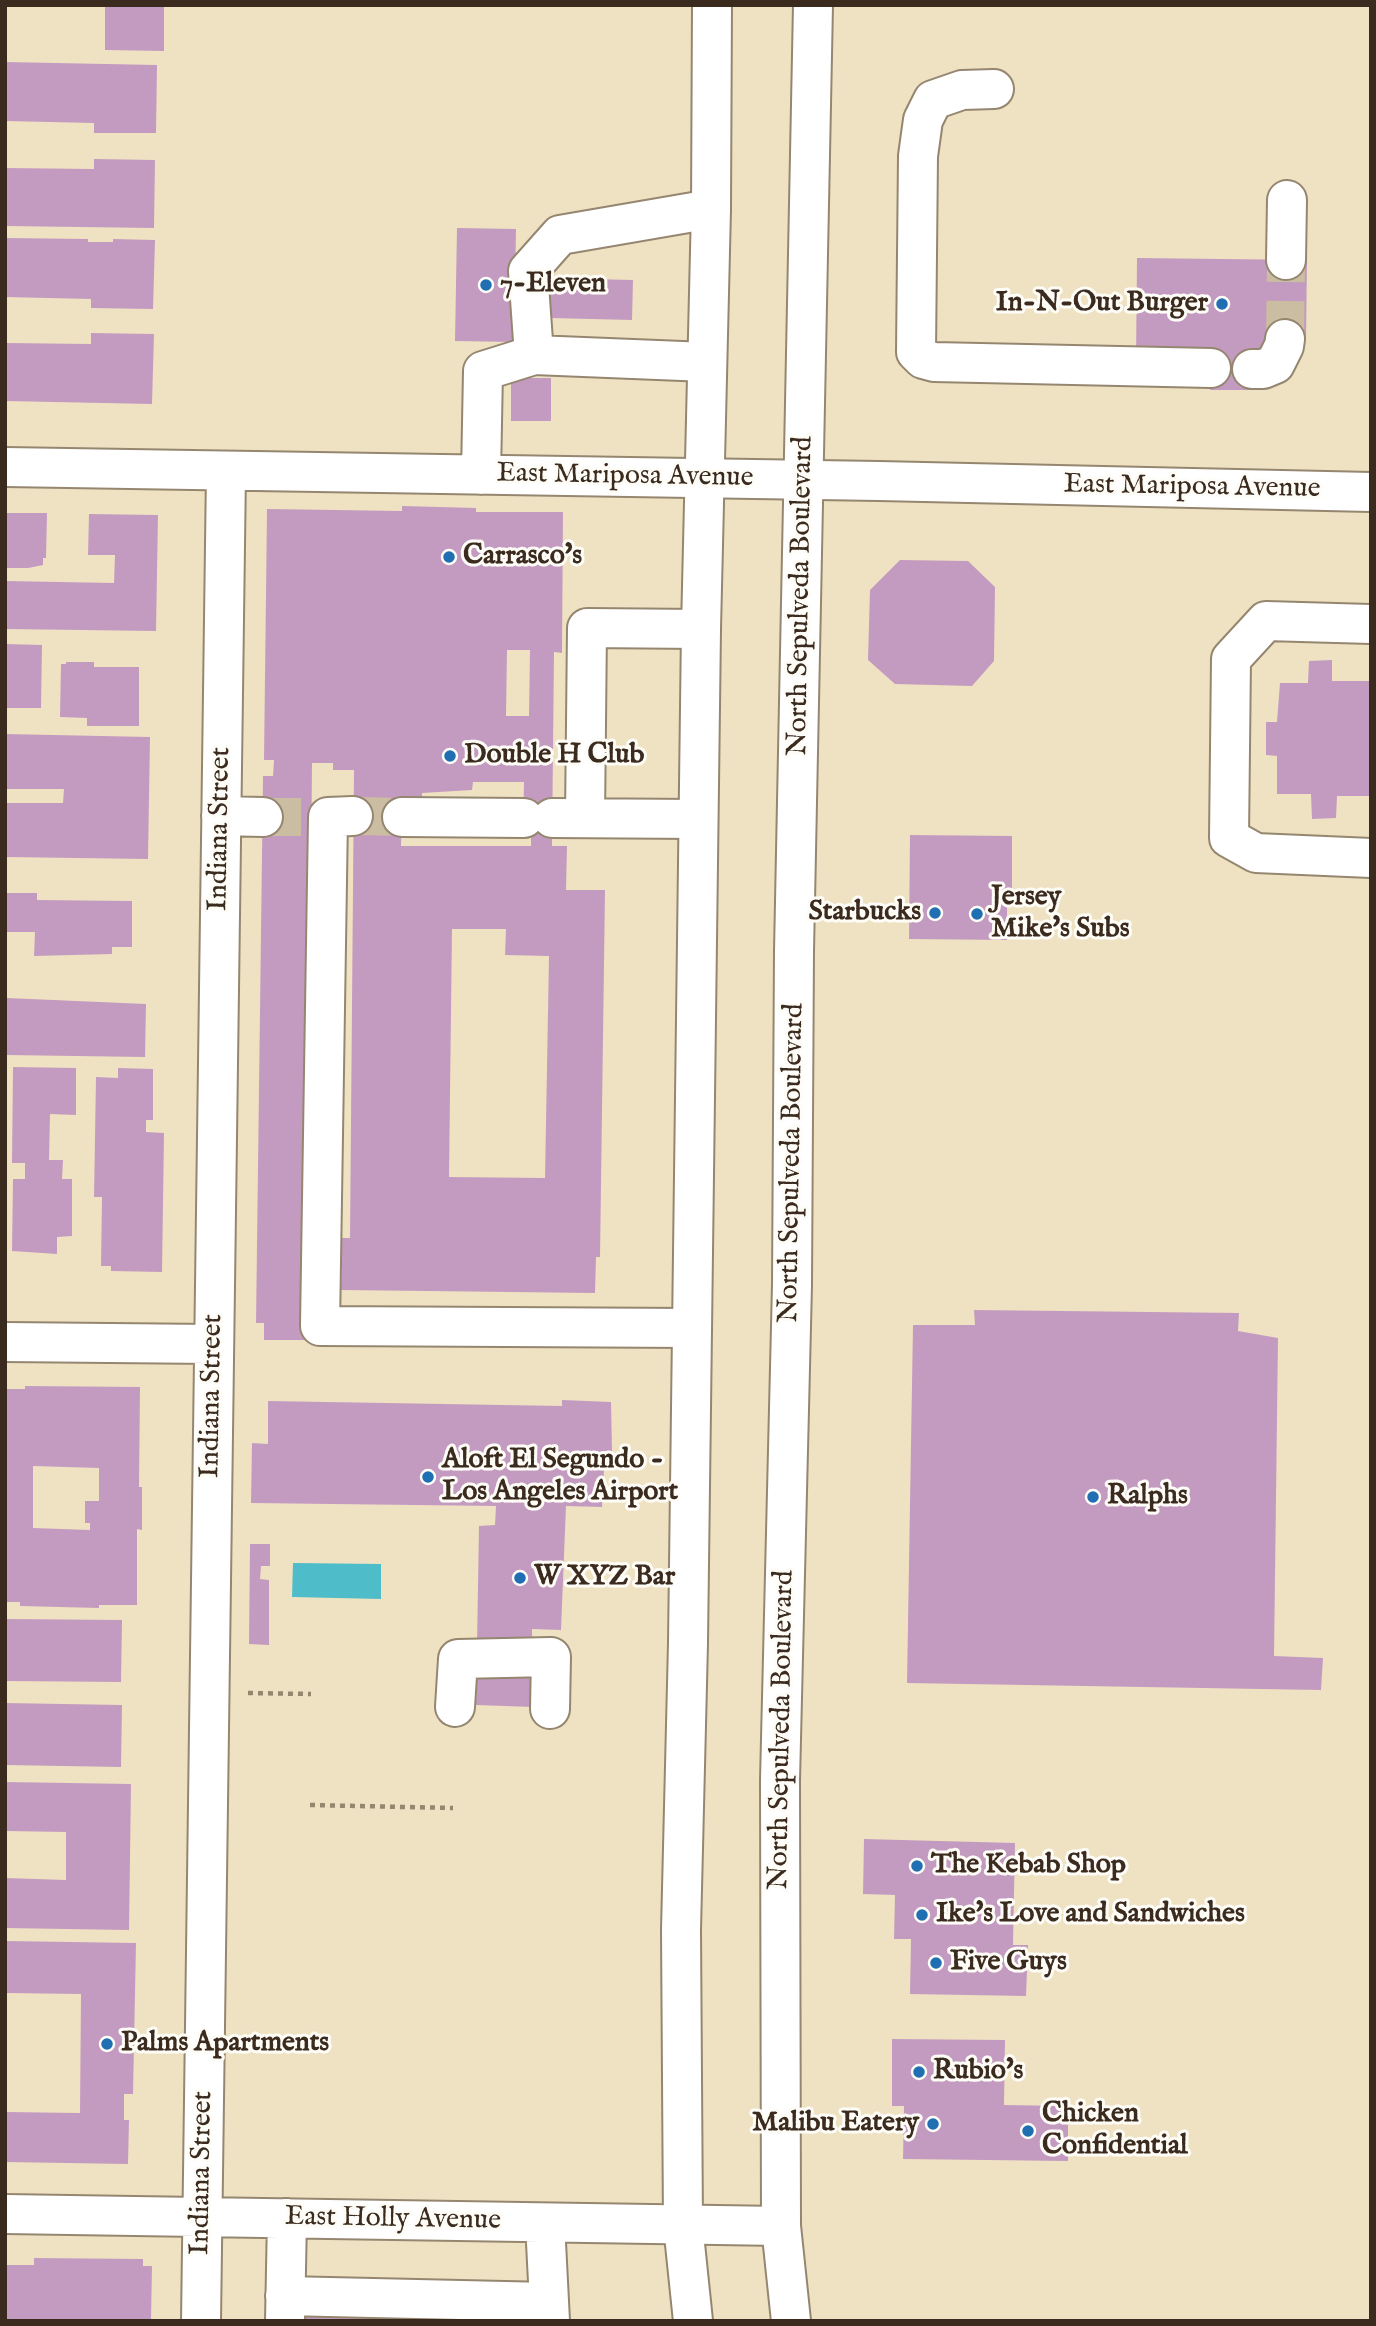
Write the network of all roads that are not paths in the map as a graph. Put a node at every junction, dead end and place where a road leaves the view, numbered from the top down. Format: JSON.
{"nodes":[{"id":1,"x":712,"y":5,"type":"edge"},
{"id":2,"x":813,"y":5,"type":"edge"},
{"id":3,"x":994,"y":89,"type":"dead end"},
{"id":4,"x":1287,"y":200,"type":"dead end"},
{"id":5,"x":711,"y":209,"type":"junction"},
{"id":6,"x":1286,"y":260,"type":"tunnel mouth"},
{"id":7,"x":1285,"y":339,"type":"tunnel mouth"},
{"id":8,"x":534,"y":355,"type":"junction"},
{"id":9,"x":707,"y":362,"type":"junction"},
{"id":10,"x":1211,"y":368,"type":"dead end"},
{"id":11,"x":1252,"y":369,"type":"dead end"},
{"id":12,"x":5,"y":467,"type":"edge"},
{"id":13,"x":226,"y":471,"type":"junction"},
{"id":14,"x":481,"y":475,"type":"junction"},
{"id":15,"x":704,"y":480,"type":"junction"},
{"id":16,"x":805,"y":480,"type":"junction"},
{"id":17,"x":1371,"y":492,"type":"edge"},
{"id":18,"x":1371,"y":624,"type":"edge"},
{"id":19,"x":701,"y":629,"type":"junction"},
{"id":20,"x":221,"y":816,"type":"junction"},
{"id":21,"x":262,"y":817,"type":"tunnel mouth"},
{"id":22,"x":331,"y":817,"type":"dead end"},
{"id":23,"x":402,"y":817,"type":"tunnel mouth"},
{"id":24,"x":553,"y":818,"type":"junction"},
{"id":25,"x":698,"y":819,"type":"junction"},
{"id":26,"x":1371,"y":858,"type":"edge"},
{"id":27,"x":692,"y":1328,"type":"junction"},
{"id":28,"x":5,"y":1342,"type":"edge"},
{"id":29,"x":214,"y":1344,"type":"junction"},
{"id":30,"x":455,"y":1707,"type":"dead end"},
{"id":31,"x":551,"y":1709,"type":"dead end"},
{"id":32,"x":5,"y":2214,"type":"edge"},
{"id":33,"x":202,"y":2217,"type":"junction"},
{"id":34,"x":287,"y":2218,"type":"junction"},
{"id":35,"x":545,"y":2223,"type":"junction"},
{"id":36,"x":683,"y":2225,"type":"junction"},
{"id":37,"x":781,"y":2226,"type":"junction"},
{"id":38,"x":285,"y":2308,"type":"edge"},
{"id":39,"x":550,"y":2312,"type":"edge"},
{"id":40,"x":201,"y":2321,"type":"edge"},
{"id":41,"x":693,"y":2321,"type":"edge"},
{"id":42,"x":791,"y":2321,"type":"edge"}],
"edges":[{"from":1,"to":5,"type":"main road"},
{"from":2,"to":16,"type":"main road","name":"North Sepulveda Boulevard"},
{"from":3,"to":10,"type":"main road"},
{"from":4,"to":6,"type":"main road"},
{"from":5,"to":8,"type":"main road"},
{"from":5,"to":9,"type":"main road"},
{"from":7,"to":11,"type":"main road"},
{"from":8,"to":9,"type":"main road"},
{"from":8,"to":14,"type":"main road"},
{"from":9,"to":15,"type":"main road"},
{"from":12,"to":13,"type":"main road","name":"East Mariposa Avenue"},
{"from":13,"to":14,"type":"main road","name":"East Mariposa Avenue"},
{"from":13,"to":20,"type":"main road","name":"Indiana Street"},
{"from":14,"to":15,"type":"main road","name":"East Mariposa Avenue"},
{"from":15,"to":16,"type":"main road","name":"East Mariposa Avenue"},
{"from":15,"to":19,"type":"main road"},
{"from":16,"to":17,"type":"main road","name":"East Mariposa Avenue"},
{"from":16,"to":37,"type":"main road","name":"North Sepulveda Boulevard"},
{"from":18,"to":26,"type":"main road"},
{"from":19,"to":24,"type":"main road"},
{"from":19,"to":25,"type":"main road"},
{"from":20,"to":21,"type":"main road"},
{"from":20,"to":29,"type":"main road","name":"Indiana Street"},
{"from":22,"to":27,"type":"main road"},
{"from":23,"to":24,"type":"main road"},
{"from":24,"to":25,"type":"main road"},
{"from":25,"to":27,"type":"main road"},
{"from":27,"to":36,"type":"main road"},
{"from":28,"to":29,"type":"main road"},
{"from":29,"to":33,"type":"main road","name":"Indiana Street"},
{"from":30,"to":31,"type":"main road"},
{"from":32,"to":33,"type":"main road","name":"East Holly Avenue"},
{"from":33,"to":34,"type":"main road","name":"East Holly Avenue"},
{"from":33,"to":40,"type":"main road","name":"Indiana Street"},
{"from":34,"to":35,"type":"main road","name":"East Holly Avenue"},
{"from":34,"to":38,"type":"main road"},
{"from":35,"to":36,"type":"main road","name":"East Holly Avenue"},
{"from":35,"to":39,"type":"main road"},
{"from":36,"to":37,"type":"main road","name":"East Holly Avenue"},
{"from":36,"to":41,"type":"main road"},
{"from":37,"to":42,"type":"main road","name":"North Sepulveda Boulevard"},
{"from":38,"to":39,"type":"main road"}]}
